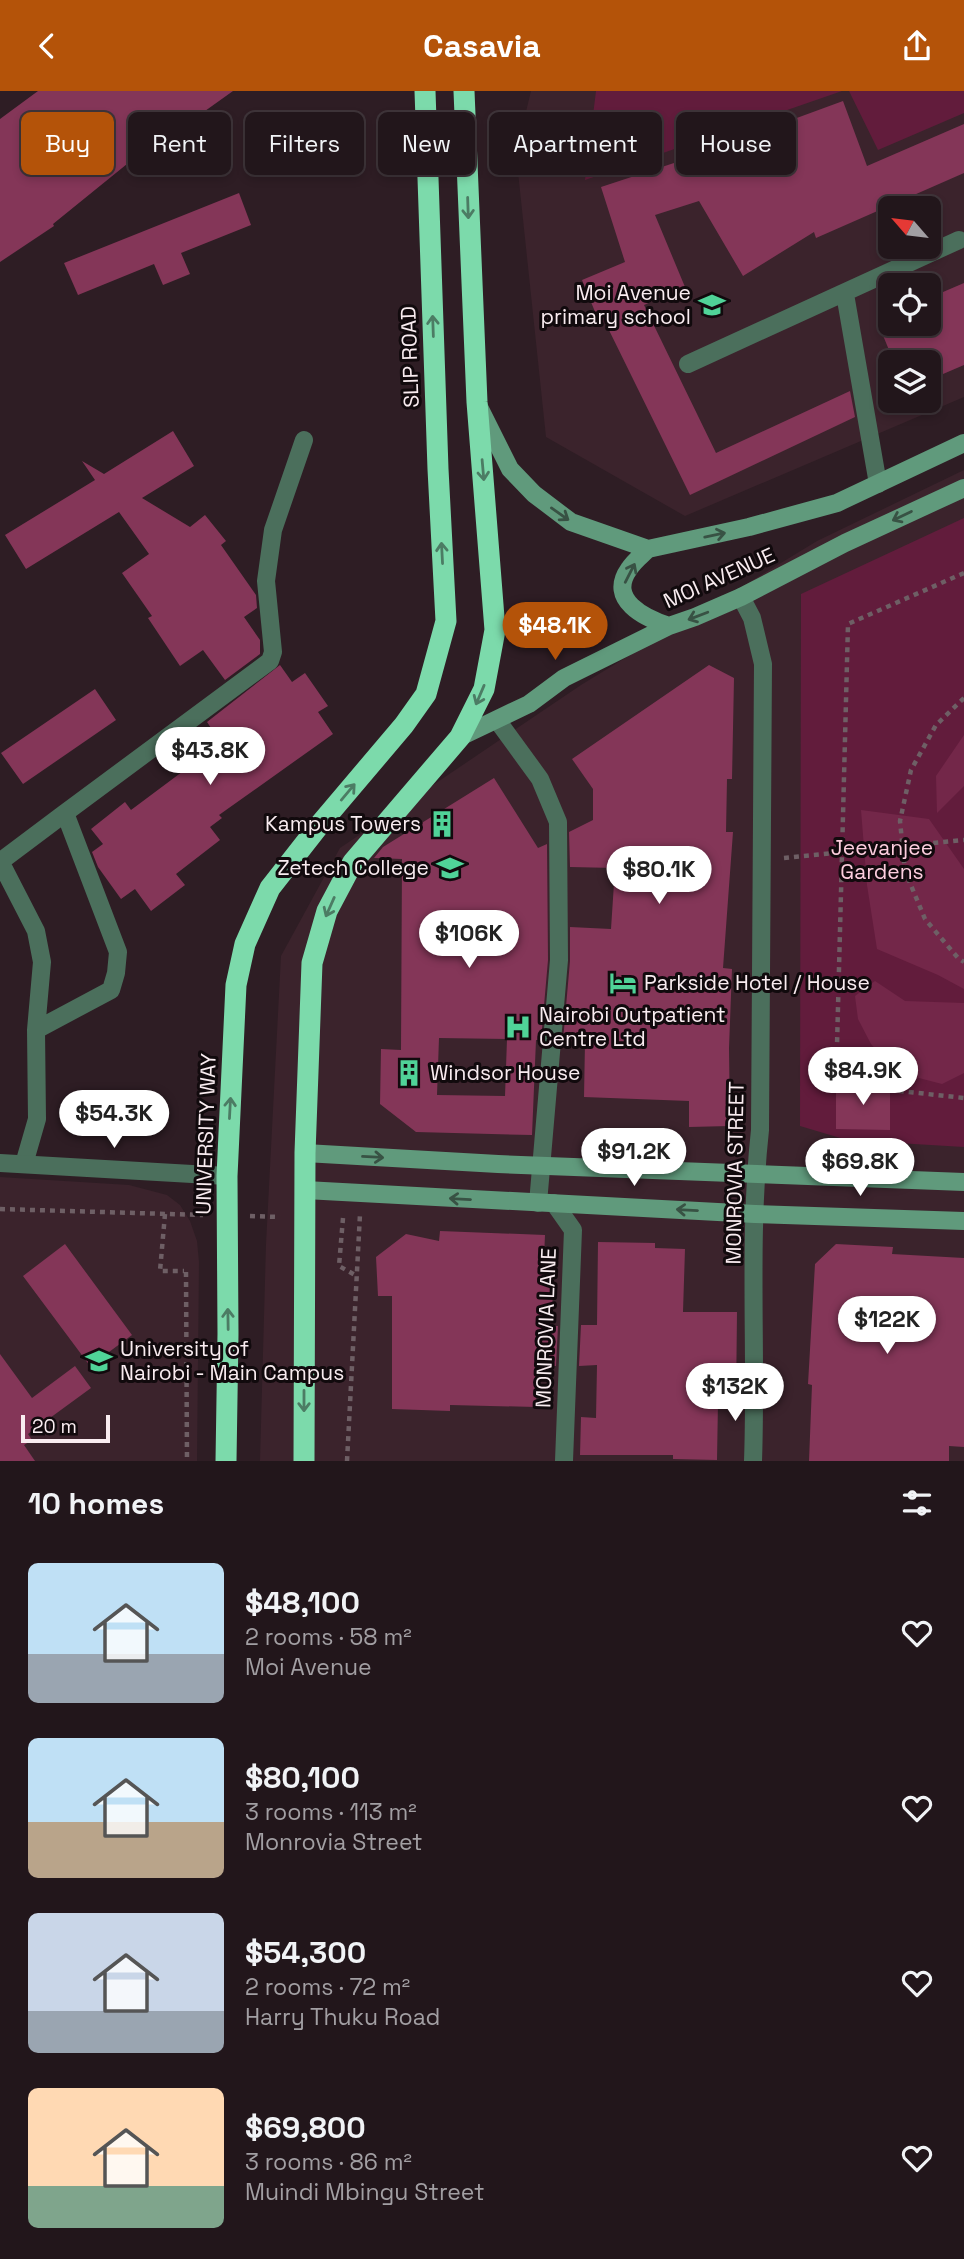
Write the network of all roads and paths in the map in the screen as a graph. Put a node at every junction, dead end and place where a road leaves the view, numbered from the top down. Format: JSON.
{"nodes":[{"id":1,"x":425,"y":91,"type":"edge"},
{"id":2,"x":464,"y":91,"type":"edge"},
{"id":3,"x":959,"y":240,"type":"dead end"},
{"id":4,"x":845,"y":294,"type":"junction"},
{"id":5,"x":688,"y":364,"type":"dead end"},
{"id":6,"x":477,"y":402,"type":"junction"},
{"id":7,"x":304,"y":440,"type":"dead end"},
{"id":8,"x":964,"y":443,"type":"edge"},
{"id":9,"x":878,"y":484,"type":"junction"},
{"id":10,"x":964,"y":488,"type":"edge"},
{"id":11,"x":648,"y":549,"type":"junction"},
{"id":12,"x":964,"y":573,"type":"edge"},
{"id":13,"x":741,"y":597,"type":"junction"},
{"id":14,"x":446,"y":621,"type":"joint"},
{"id":15,"x":669,"y":625,"type":"junction"},
{"id":16,"x":964,"y":698,"type":"edge"},
{"id":17,"x":497,"y":720,"type":"junction"},
{"id":18,"x":460,"y":737,"type":"junction"},
{"id":19,"x":65,"y":813,"type":"junction"},
{"id":20,"x":964,"y":840,"type":"edge"},
{"id":21,"x":903,"y":846,"type":"junction"},
{"id":22,"x":842,"y":852,"type":"junction"},
{"id":23,"x":762,"y":860,"type":"junction"},
{"id":24,"x":0,"y":861,"type":"edge"},
{"id":25,"x":9,"y":897,"type":"edge"},
{"id":26,"x":964,"y":962,"type":"edge"},
{"id":27,"x":36,"y":1030,"type":"junction"},
{"id":28,"x":964,"y":1098,"type":"edge"},
{"id":29,"x":305,"y":1153,"type":"junction"},
{"id":30,"x":0,"y":1163,"type":"edge"},
{"id":31,"x":24,"y":1164,"type":"junction"},
{"id":32,"x":541,"y":1165,"type":"junction"},
{"id":33,"x":755,"y":1174,"type":"junction"},
{"id":34,"x":226,"y":1176,"type":"junction"},
{"id":35,"x":964,"y":1182,"type":"edge"},
{"id":36,"x":305,"y":1190,"type":"junction"},
{"id":37,"x":362,"y":1193,"type":"junction"},
{"id":38,"x":546,"y":1203,"type":"junction"},
{"id":39,"x":165,"y":1214,"type":"dead end"},
{"id":40,"x":755,"y":1214,"type":"junction"},
{"id":41,"x":343,"y":1218,"type":"dead end"},
{"id":42,"x":964,"y":1221,"type":"edge"},
{"id":43,"x":355,"y":1275,"type":"junction"},
{"id":44,"x":187,"y":1461,"type":"edge"},
{"id":45,"x":226,"y":1461,"type":"edge"},
{"id":46,"x":304,"y":1461,"type":"edge"},
{"id":47,"x":347,"y":1461,"type":"edge"},
{"id":48,"x":564,"y":1461,"type":"edge"},
{"id":49,"x":753,"y":1461,"type":"edge"}],
"edges":[{"from":14,"to":1,"type":"highway","name":"SLIP ROAD","one_way":true},
{"from":2,"to":6,"type":"highway","one_way":true},
{"from":3,"to":4,"type":"street"},
{"from":4,"to":5,"type":"street"},
{"from":4,"to":9,"type":"street"},
{"from":6,"to":11,"type":"street","one_way":true},
{"from":6,"to":18,"type":"highway","one_way":true},
{"from":7,"to":19,"type":"street"},
{"from":8,"to":9,"type":"street"},
{"from":11,"to":9,"type":"street","one_way":true},
{"from":10,"to":13,"type":"street","name":"MOI AVENUE","one_way":true},
{"from":15,"to":11,"type":"street","one_way":true},
{"from":12,"to":22,"type":"path"},
{"from":13,"to":15,"type":"street","name":"MOI AVENUE","one_way":true},
{"from":13,"to":23,"type":"street","name":"MONROVIA STREET"},
{"from":34,"to":14,"type":"highway","name":"UNIVERSITY WAY","one_way":true},
{"from":15,"to":17,"type":"street","name":"MOI AVENUE"},
{"from":16,"to":21,"type":"path"},
{"from":17,"to":18,"type":"street","name":"MOI AVENUE"},
{"from":17,"to":32,"type":"street"},
{"from":18,"to":29,"type":"highway","one_way":true},
{"from":19,"to":24,"type":"street"},
{"from":19,"to":27,"type":"street"},
{"from":20,"to":21,"type":"path"},
{"from":21,"to":22,"type":"path"},
{"from":21,"to":26,"type":"path"},
{"from":22,"to":23,"type":"path"},
{"from":22,"to":28,"type":"path"},
{"from":23,"to":33,"type":"street","name":"MONROVIA STREET"},
{"from":24,"to":25,"type":"street"},
{"from":25,"to":27,"type":"street"},
{"from":27,"to":31,"type":"street"},
{"from":29,"to":32,"type":"street","one_way":true},
{"from":29,"to":36,"type":"highway"},
{"from":30,"to":31,"type":"street"},
{"from":31,"to":34,"type":"street"},
{"from":32,"to":33,"type":"street"},
{"from":32,"to":38,"type":"street"},
{"from":33,"to":35,"type":"street"},
{"from":33,"to":40,"type":"street","name":"MONROVIA STREET"},
{"from":45,"to":34,"type":"highway","name":"UNIVERSITY WAY","one_way":true},
{"from":36,"to":37,"type":"street"},
{"from":36,"to":46,"type":"highway","one_way":true},
{"from":38,"to":37,"type":"street","one_way":true},
{"from":37,"to":43,"type":"path"},
{"from":40,"to":38,"type":"street","one_way":true},
{"from":38,"to":48,"type":"street","name":"MONROVIA LANE"},
{"from":39,"to":44,"type":"path"},
{"from":40,"to":42,"type":"street"},
{"from":40,"to":49,"type":"street","name":"MONROVIA STREET"},
{"from":41,"to":43,"type":"path"},
{"from":43,"to":47,"type":"path"}]}
